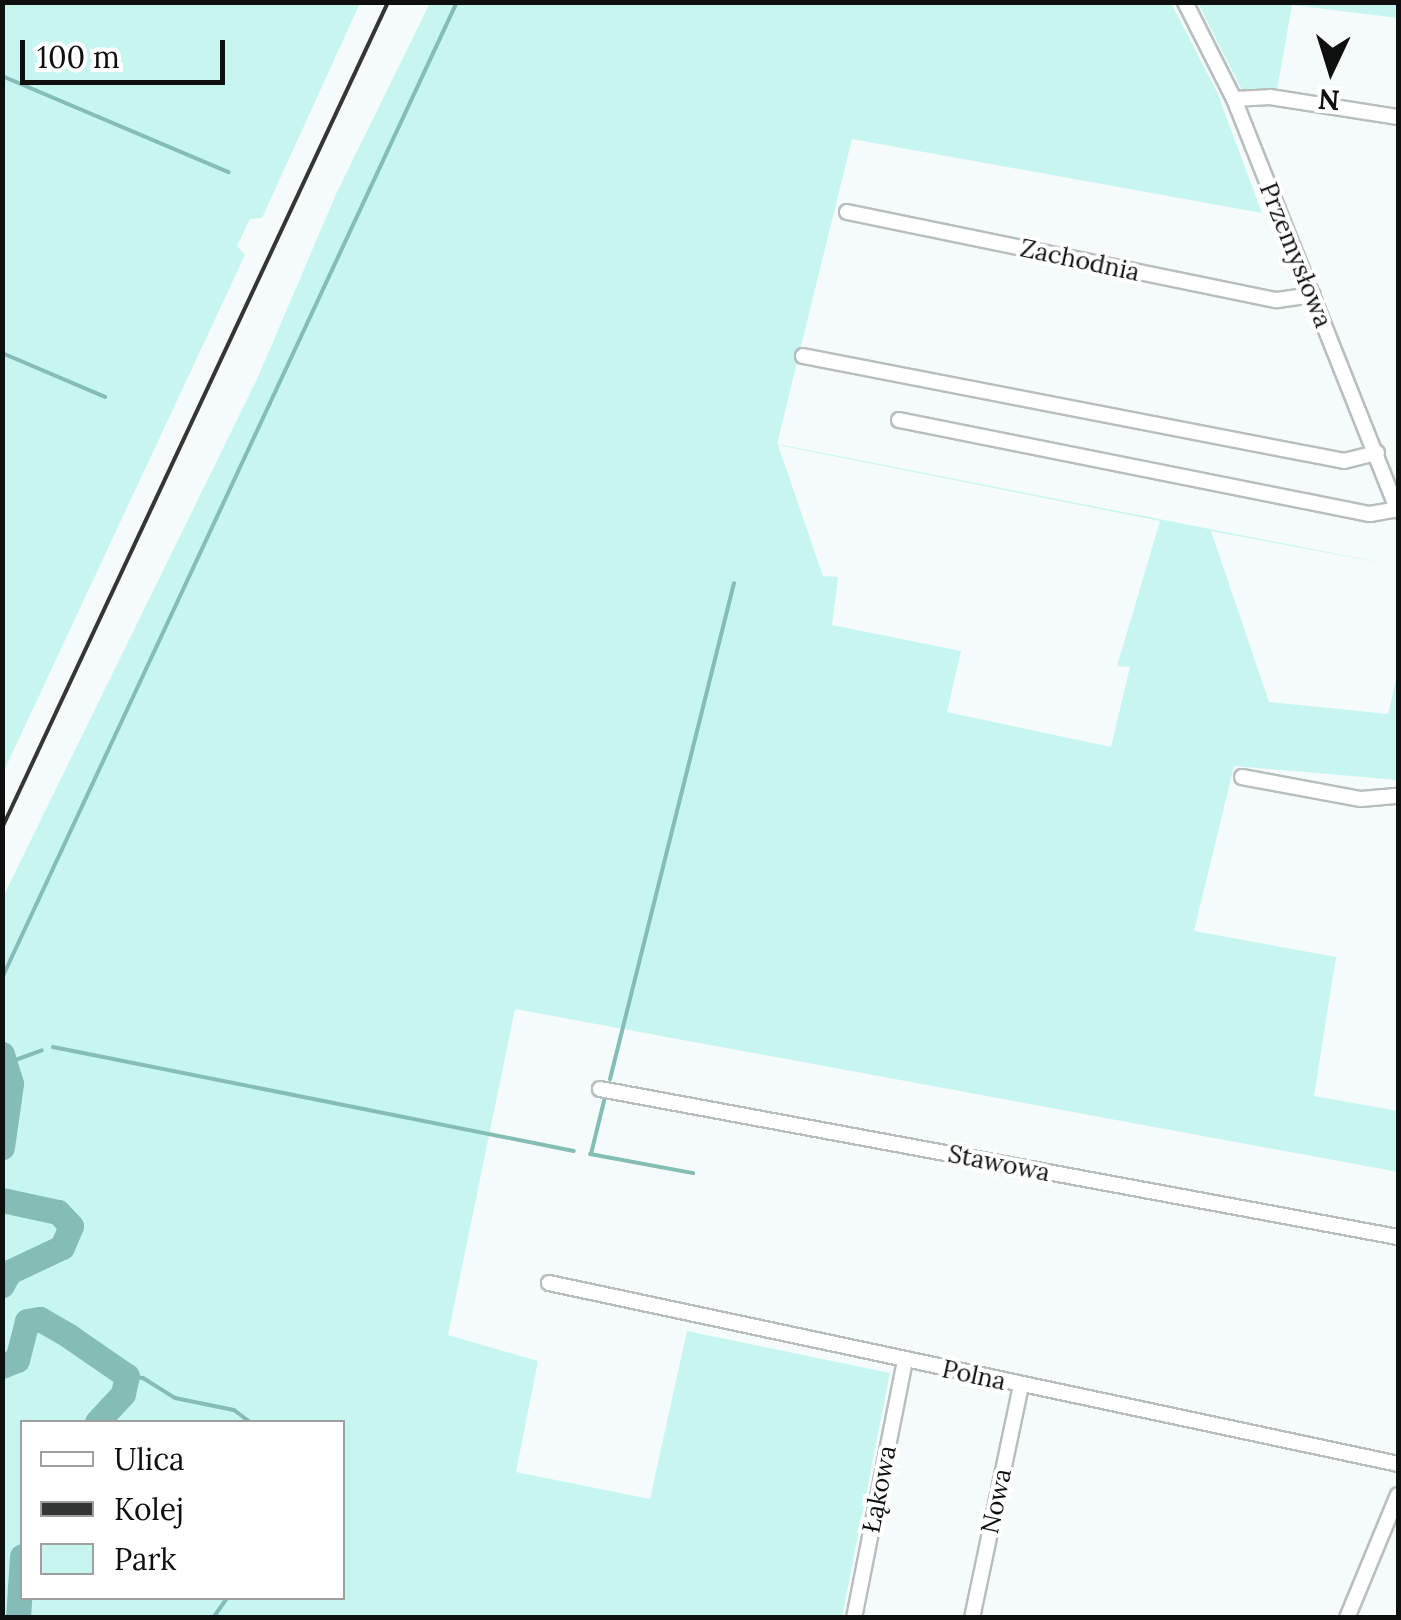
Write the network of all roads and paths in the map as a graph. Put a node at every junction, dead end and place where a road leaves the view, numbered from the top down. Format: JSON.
{"nodes":[{"id":1,"x":1186,"y":2,"type":"edge"},
{"id":2,"x":1234,"y":99,"type":"junction"},
{"id":3,"x":1398,"y":117,"type":"edge"},
{"id":4,"x":846,"y":212,"type":"dead end"},
{"id":5,"x":1313,"y":295,"type":"junction"},
{"id":6,"x":803,"y":356,"type":"dead end"},
{"id":7,"x":899,"y":420,"type":"dead end"},
{"id":8,"x":1377,"y":453,"type":"junction"},
{"id":9,"x":1398,"y":510,"type":"edge"},
{"id":10,"x":1242,"y":777,"type":"dead end"},
{"id":11,"x":1398,"y":796,"type":"edge"},
{"id":12,"x":600,"y":1089,"type":"dead end"},
{"id":13,"x":1398,"y":1237,"type":"edge"},
{"id":14,"x":549,"y":1284,"type":"dead end"},
{"id":15,"x":905,"y":1360,"type":"junction"},
{"id":16,"x":1021,"y":1385,"type":"junction"},
{"id":17,"x":1398,"y":1464,"type":"edge"},
{"id":18,"x":1398,"y":1495,"type":"edge"},
{"id":19,"x":854,"y":1618,"type":"edge"},
{"id":20,"x":972,"y":1618,"type":"edge"},
{"id":21,"x":1347,"y":1618,"type":"edge"}],
"edges":[{"from":1,"to":2,"type":"street","name":"Przemysłowa"},
{"from":2,"to":3,"type":"street"},
{"from":2,"to":5,"type":"street","name":"Przemysłowa"},
{"from":4,"to":5,"type":"street","name":"Zachodnia"},
{"from":5,"to":8,"type":"street","name":"Przemysłowa"},
{"from":6,"to":8,"type":"street"},
{"from":7,"to":9,"type":"street"},
{"from":8,"to":9,"type":"street","name":"Przemysłowa"},
{"from":10,"to":11,"type":"street"},
{"from":12,"to":13,"type":"street","name":"Stawowa"},
{"from":14,"to":15,"type":"street","name":"Polna"},
{"from":15,"to":16,"type":"street","name":"Polna"},
{"from":15,"to":19,"type":"street","name":"Łąkowa"},
{"from":16,"to":17,"type":"street","name":"Polna"},
{"from":16,"to":20,"type":"street","name":"Nowa"},
{"from":18,"to":21,"type":"street"}]}
